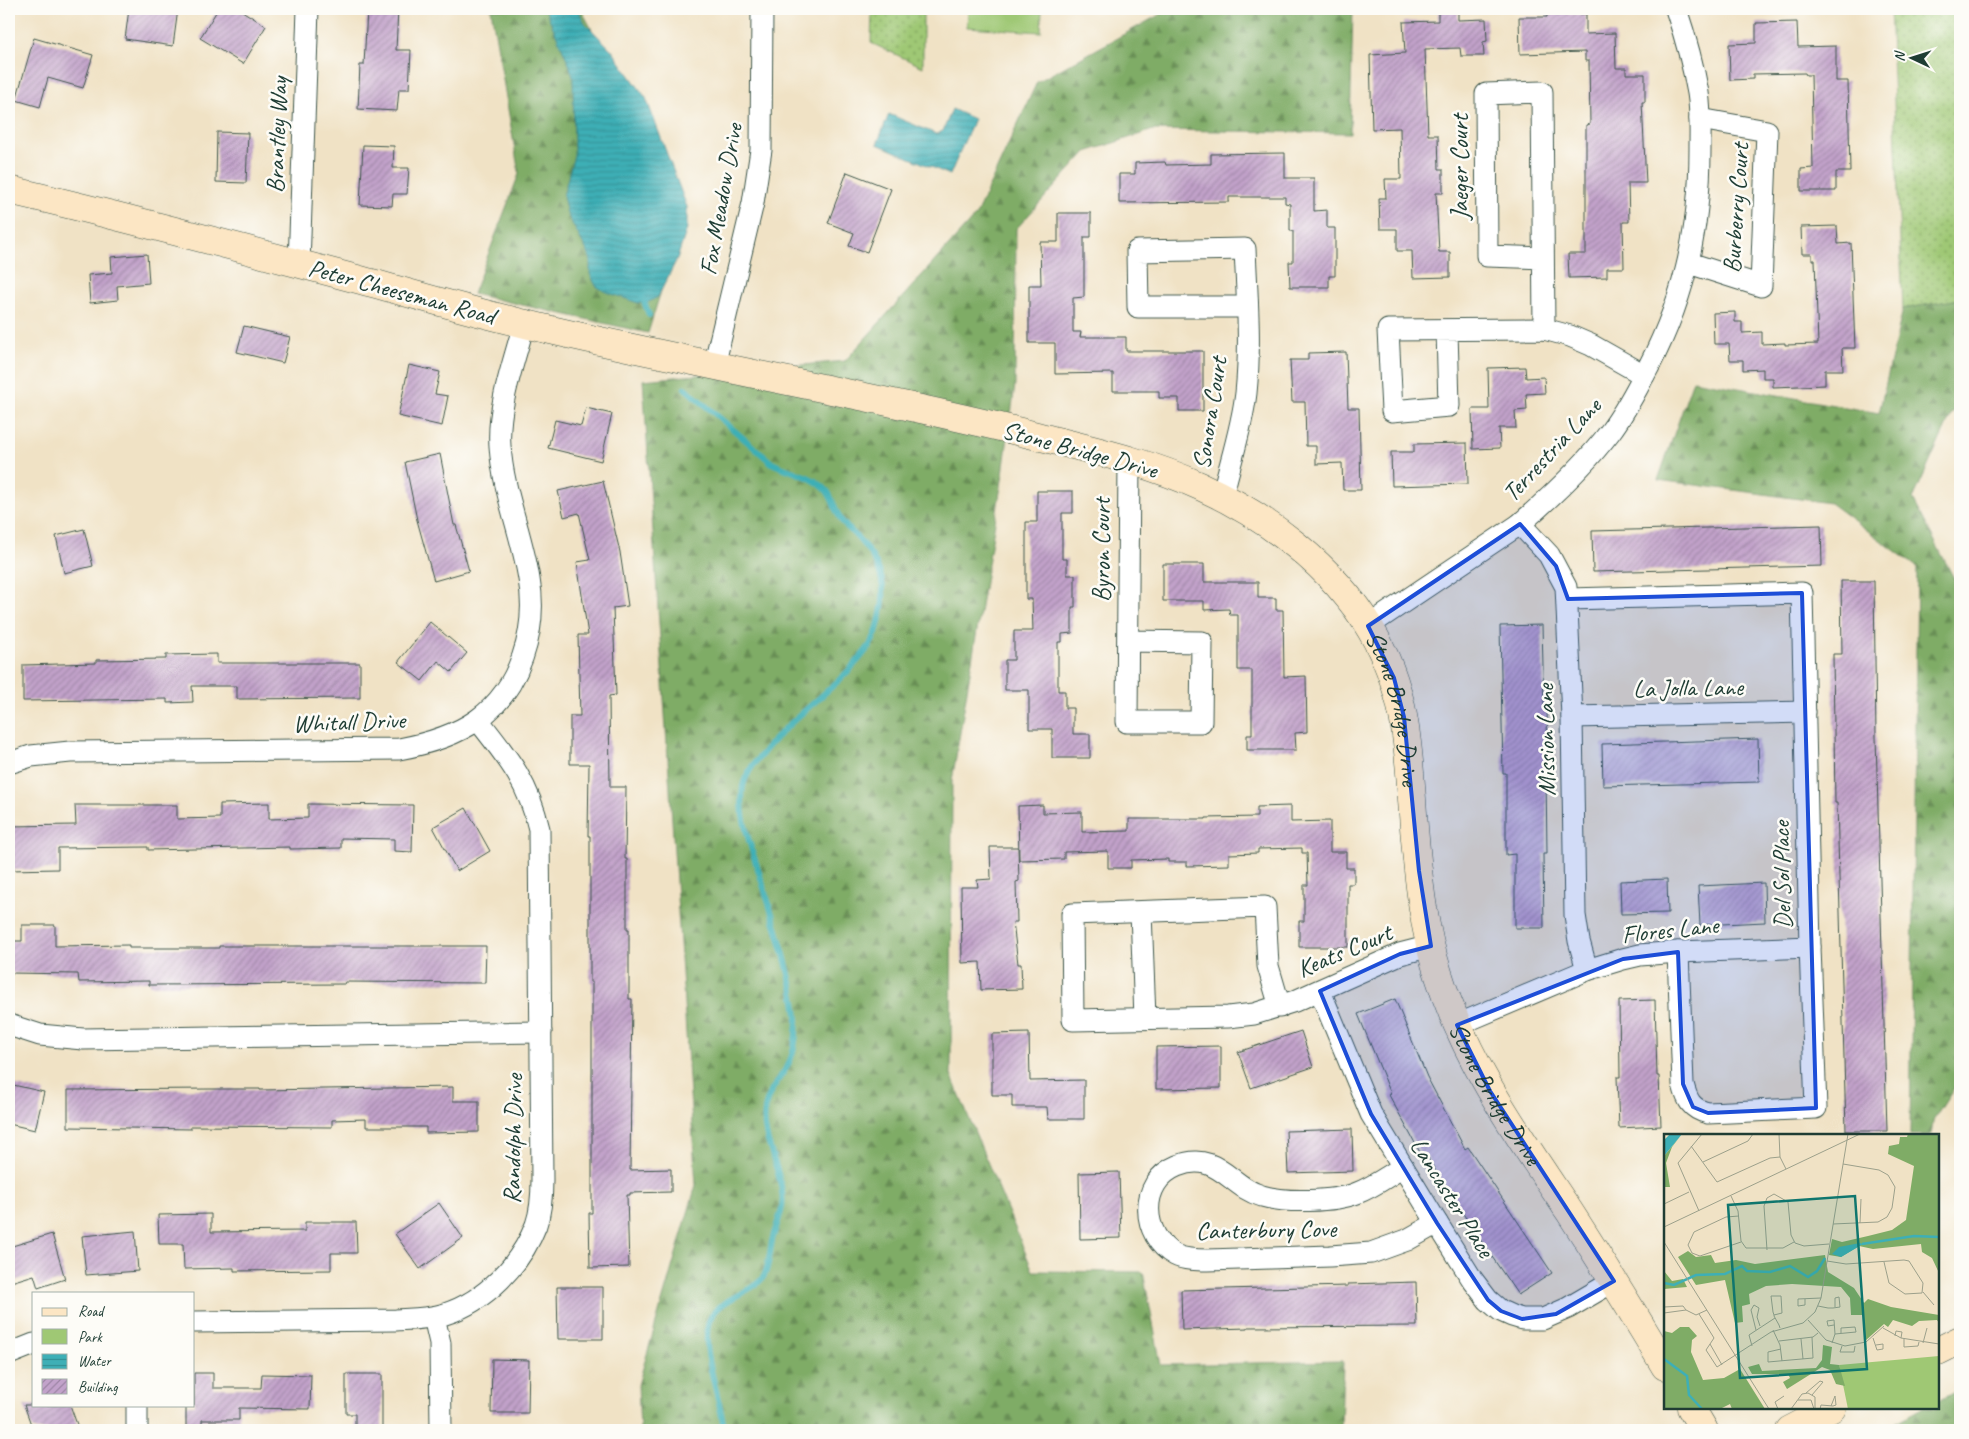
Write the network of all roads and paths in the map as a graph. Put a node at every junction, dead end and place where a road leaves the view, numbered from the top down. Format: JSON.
{"nodes":[{"id":1,"x":308,"y":9,"type":"edge"},
{"id":2,"x":762,"y":9,"type":"edge"},
{"id":3,"x":1676,"y":9,"type":"edge"},
{"id":4,"x":1700,"y":119,"type":"junction"},
{"id":5,"x":9,"y":190,"type":"edge"},
{"id":6,"x":1543,"y":258,"type":"junction"},
{"id":7,"x":1689,"y":263,"type":"junction"},
{"id":8,"x":299,"y":264,"type":"junction"},
{"id":9,"x":1247,"y":307,"type":"junction"},
{"id":10,"x":524,"y":324,"type":"junction"},
{"id":11,"x":1544,"y":329,"type":"junction"},
{"id":12,"x":1447,"y":330,"type":"junction"},
{"id":13,"x":714,"y":366,"type":"junction"},
{"id":14,"x":1644,"y":375,"type":"junction"},
{"id":15,"x":798,"y":382,"type":"joint"},
{"id":16,"x":1129,"y":460,"type":"junction"},
{"id":17,"x":1222,"y":497,"type":"junction"},
{"id":18,"x":1520,"y":524,"type":"junction"},
{"id":19,"x":1568,"y":599,"type":"junction"},
{"id":20,"x":1368,"y":626,"type":"junction"},
{"id":21,"x":1128,"y":640,"type":"junction"},
{"id":22,"x":1805,"y":712,"type":"junction"},
{"id":23,"x":1572,"y":717,"type":"junction"},
{"id":24,"x":478,"y":720,"type":"junction"},
{"id":25,"x":9,"y":762,"type":"edge"},
{"id":26,"x":1142,"y":912,"type":"junction"},
{"id":27,"x":1431,"y":946,"type":"junction"},
{"id":28,"x":1810,"y":947,"type":"junction"},
{"id":29,"x":1678,"y":952,"type":"junction"},
{"id":30,"x":1587,"y":970,"type":"junction"},
{"id":31,"x":1320,"y":991,"type":"junction"},
{"id":32,"x":1280,"y":1007,"type":"junction"},
{"id":33,"x":1146,"y":1018,"type":"junction"},
{"id":34,"x":9,"y":1025,"type":"edge"},
{"id":35,"x":1457,"y":1025,"type":"junction"},
{"id":36,"x":541,"y":1032,"type":"junction"},
{"id":37,"x":1403,"y":1167,"type":"junction"},
{"id":38,"x":1437,"y":1224,"type":"junction"},
{"id":39,"x":1614,"y":1281,"type":"junction"},
{"id":40,"x":434,"y":1317,"type":"junction"},
{"id":41,"x":195,"y":1322,"type":"edge"},
{"id":42,"x":1960,"y":1340,"type":"edge"},
{"id":43,"x":32,"y":1345,"type":"edge"},
{"id":44,"x":1939,"y":1351,"type":"edge"},
{"id":45,"x":9,"y":1354,"type":"edge"},
{"id":46,"x":1664,"y":1364,"type":"edge"},
{"id":47,"x":137,"y":1406,"type":"edge"},
{"id":48,"x":1692,"y":1409,"type":"edge"},
{"id":49,"x":1830,"y":1409,"type":"edge"},
{"id":50,"x":137,"y":1430,"type":"edge"},
{"id":51,"x":441,"y":1430,"type":"edge"},
{"id":52,"x":1704,"y":1430,"type":"edge"},
{"id":53,"x":1790,"y":1430,"type":"edge"}],
"edges":[{"from":1,"to":8,"type":"street","name":"Brantley Way"},
{"from":2,"to":13,"type":"street","name":"Fox Meadow Drive"},
{"from":3,"to":4,"type":"street","name":"Terrestria Lane"},
{"from":4,"to":7,"type":"street","name":"Terrestria Lane"},
{"from":4,"to":7,"type":"street","name":"Burberry Court"},
{"from":5,"to":8,"type":"street","name":"Peter Cheeseman Road"},
{"from":6,"to":6,"type":"street","name":"Jaeger Court"},
{"from":6,"to":11,"type":"street","name":"Jaeger Court"},
{"from":7,"to":14,"type":"street","name":"Terrestria Lane"},
{"from":8,"to":10,"type":"street","name":"Peter Cheeseman Road"},
{"from":9,"to":9,"type":"street","name":"Sonora Court"},
{"from":9,"to":17,"type":"street","name":"Sonora Court"},
{"from":10,"to":13,"type":"street","name":"Peter Cheeseman Road"},
{"from":10,"to":24,"type":"street","name":"Whitall Drive"},
{"from":11,"to":12,"type":"street"},
{"from":11,"to":14,"type":"street"},
{"from":12,"to":12,"type":"street"},
{"from":13,"to":15,"type":"street","name":"Peter Cheeseman Road"},
{"from":14,"to":18,"type":"street","name":"Terrestria Lane"},
{"from":15,"to":16,"type":"street","name":"Stone Bridge Drive"},
{"from":16,"to":17,"type":"street","name":"Stone Bridge Drive"},
{"from":16,"to":21,"type":"street","name":"Byron Court"},
{"from":17,"to":20,"type":"street","name":"Stone Bridge Drive"},
{"from":18,"to":19,"type":"street","name":"Mission Lane"},
{"from":18,"to":20,"type":"street","name":"Terrestria Lane"},
{"from":19,"to":22,"type":"street","name":"Del Sol Place"},
{"from":19,"to":23,"type":"street","name":"Mission Lane"},
{"from":20,"to":27,"type":"street","name":"Stone Bridge Drive"},
{"from":21,"to":21,"type":"street","name":"Byron Court"},
{"from":22,"to":23,"type":"street","name":"La Jolla Lane"},
{"from":22,"to":28,"type":"street","name":"Del Sol Place"},
{"from":23,"to":30,"type":"street","name":"Mission Lane"},
{"from":24,"to":25,"type":"street","name":"Whitall Drive"},
{"from":24,"to":36,"type":"street","name":"Randolph Drive"},
{"from":26,"to":32,"type":"street","name":"Keats Court"},
{"from":26,"to":33,"type":"street"},
{"from":26,"to":33,"type":"street","name":"Keats Court"},
{"from":27,"to":31,"type":"street","name":"Keats Court"},
{"from":27,"to":35,"type":"street","name":"Stone Bridge Drive"},
{"from":28,"to":29,"type":"street","name":"Flores Lane"},
{"from":28,"to":29,"type":"street","name":"Del Sol Place"},
{"from":29,"to":30,"type":"street","name":"Flores Lane"},
{"from":30,"to":35,"type":"street","name":"Flores Lane"},
{"from":31,"to":32,"type":"street","name":"Keats Court"},
{"from":31,"to":37,"type":"street","name":"Lancaster Place"},
{"from":32,"to":33,"type":"street","name":"Keats Court"},
{"from":34,"to":36,"type":"street"},
{"from":35,"to":39,"type":"street","name":"Stone Bridge Drive"},
{"from":36,"to":40,"type":"street","name":"Randolph Drive"},
{"from":37,"to":38,"type":"street","name":"Lancaster Place"},
{"from":37,"to":38,"type":"street","name":"Canterbury Cove"},
{"from":38,"to":39,"type":"street","name":"Lancaster Place"},
{"from":39,"to":46,"type":"street","name":"Stone Bridge Drive"},
{"from":40,"to":41,"type":"street","name":"Randolph Drive"},
{"from":40,"to":51,"type":"street"},
{"from":42,"to":44,"type":"street"},
{"from":43,"to":45,"type":"street"},
{"from":47,"to":50,"type":"street"},
{"from":48,"to":52,"type":"street"},
{"from":49,"to":53,"type":"street"}]}
